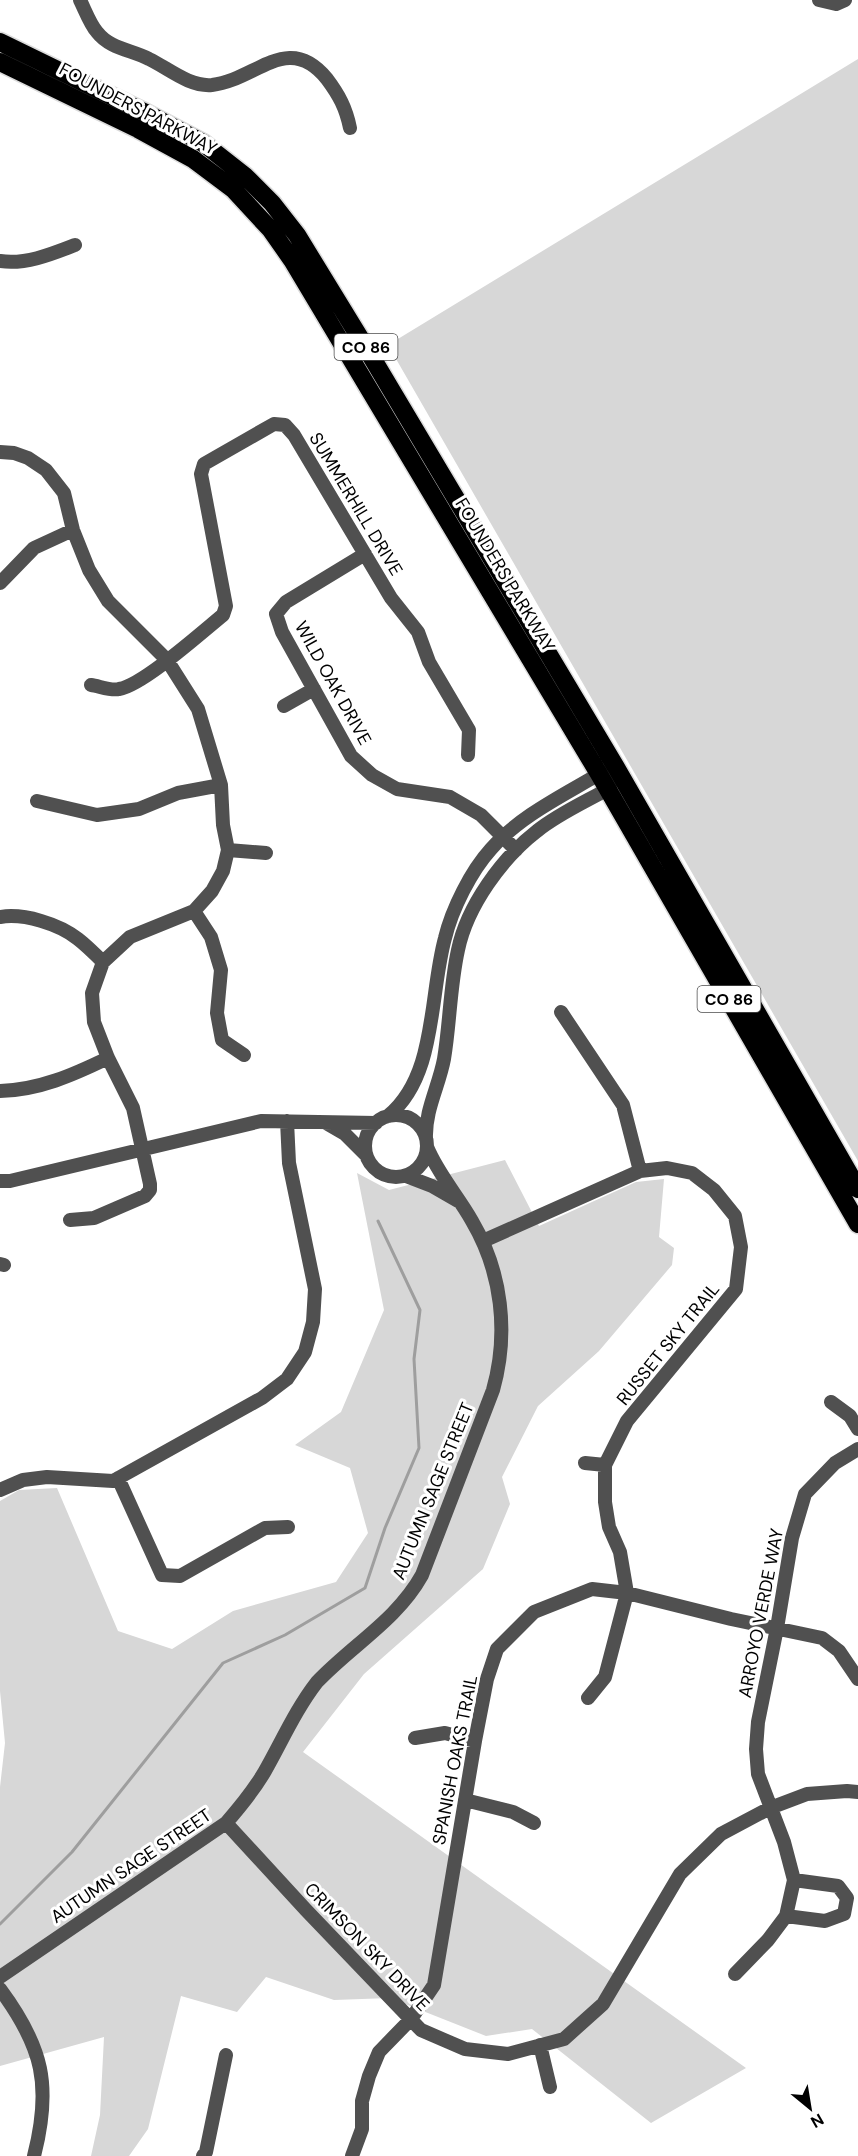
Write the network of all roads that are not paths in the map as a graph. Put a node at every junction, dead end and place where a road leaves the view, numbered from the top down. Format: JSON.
{"nodes":[{"id":1,"x":80,"y":0,"type":"edge"},
{"id":2,"x":819,"y":0,"type":"edge"},
{"id":3,"x":845,"y":0,"type":"edge"},
{"id":4,"x":0,"y":42,"type":"edge"},
{"id":5,"x":0,"y":62,"type":"edge"},
{"id":6,"x":350,"y":128,"type":"dead end"},
{"id":7,"x":75,"y":245,"type":"dead end"},
{"id":8,"x":0,"y":261,"type":"edge"},
{"id":9,"x":0,"y":452,"type":"edge"},
{"id":10,"x":73,"y":530,"type":"junction"},
{"id":11,"x":365,"y":554,"type":"junction"},
{"id":12,"x":0,"y":583,"type":"edge"},
{"id":13,"x":167,"y":660,"type":"junction"},
{"id":14,"x":91,"y":685,"type":"dead end"},
{"id":15,"x":314,"y":688,"type":"junction"},
{"id":16,"x":284,"y":706,"type":"dead end"},
{"id":17,"x":468,"y":755,"type":"dead end"},
{"id":18,"x":617,"y":769,"type":"junction"},
{"id":19,"x":604,"y":781,"type":"junction"},
{"id":20,"x":221,"y":785,"type":"junction"},
{"id":21,"x":37,"y":801,"type":"dead end"},
{"id":22,"x":504,"y":837,"type":"junction"},
{"id":23,"x":228,"y":850,"type":"junction"},
{"id":24,"x":516,"y":850,"type":"junction"},
{"id":25,"x":266,"y":853,"type":"dead end"},
{"id":26,"x":194,"y":911,"type":"junction"},
{"id":27,"x":0,"y":917,"type":"edge"},
{"id":28,"x":103,"y":962,"type":"junction"},
{"id":29,"x":561,"y":1012,"type":"dead end"},
{"id":30,"x":244,"y":1055,"type":"dead end"},
{"id":31,"x":108,"y":1058,"type":"junction"},
{"id":32,"x":0,"y":1091,"type":"edge"},
{"id":33,"x":382,"y":1120,"type":"junction"},
{"id":34,"x":287,"y":1121,"type":"junction"},
{"id":35,"x":324,"y":1122,"type":"junction"},
{"id":36,"x":426,"y":1142,"type":"junction"},
{"id":37,"x":141,"y":1150,"type":"junction"},
{"id":38,"x":366,"y":1155,"type":"junction"},
{"id":39,"x":640,"y":1171,"type":"junction"},
{"id":40,"x":406,"y":1176,"type":"junction"},
{"id":41,"x":0,"y":1181,"type":"edge"},
{"id":42,"x":858,"y":1189,"type":"edge"},
{"id":43,"x":460,"y":1202,"type":"junction"},
{"id":44,"x":70,"y":1220,"type":"dead end"},
{"id":45,"x":858,"y":1224,"type":"edge"},
{"id":46,"x":483,"y":1241,"type":"junction"},
{"id":47,"x":831,"y":1402,"type":"dead end"},
{"id":48,"x":858,"y":1429,"type":"edge"},
{"id":49,"x":858,"y":1449,"type":"edge"},
{"id":50,"x":585,"y":1463,"type":"dead end"},
{"id":51,"x":605,"y":1465,"type":"junction"},
{"id":52,"x":118,"y":1478,"type":"junction"},
{"id":53,"x":0,"y":1490,"type":"edge"},
{"id":54,"x":288,"y":1527,"type":"dead end"},
{"id":55,"x":627,"y":1593,"type":"junction"},
{"id":56,"x":777,"y":1628,"type":"junction"},
{"id":57,"x":858,"y":1678,"type":"edge"},
{"id":58,"x":588,"y":1698,"type":"dead end"},
{"id":59,"x":415,"y":1738,"type":"dead end"},
{"id":60,"x":475,"y":1741,"type":"junction"},
{"id":61,"x":858,"y":1792,"type":"edge"},
{"id":62,"x":465,"y":1800,"type":"junction"},
{"id":63,"x":770,"y":1808,"type":"junction"},
{"id":64,"x":226,"y":1823,"type":"junction"},
{"id":65,"x":534,"y":1823,"type":"dead end"},
{"id":66,"x":794,"y":1880,"type":"junction"},
{"id":67,"x":786,"y":1916,"type":"junction"},
{"id":68,"x":735,"y":1974,"type":"dead end"},
{"id":69,"x":0,"y":1977,"type":"edge"},
{"id":70,"x":0,"y":1989,"type":"edge"},
{"id":71,"x":411,"y":2019,"type":"junction"},
{"id":72,"x":540,"y":2045,"type":"junction"},
{"id":73,"x":226,"y":2055,"type":"dead end"},
{"id":74,"x":550,"y":2087,"type":"dead end"},
{"id":75,"x":34,"y":2156,"type":"edge"},
{"id":76,"x":203,"y":2156,"type":"edge"},
{"id":77,"x":352,"y":2156,"type":"edge"}],
"edges":[{"from":1,"to":6,"type":"street"},
{"from":2,"to":3,"type":"street"},
{"from":4,"to":18,"type":"highway","name":"FOUNDERS PARKWAY","number":"CO 86"},
{"from":5,"to":19,"type":"highway","name":"FOUNDERS PARKWAY","number":"CO 86"},
{"from":7,"to":8,"type":"street"},
{"from":9,"to":10,"type":"street"},
{"from":10,"to":12,"type":"street"},
{"from":10,"to":13,"type":"street"},
{"from":11,"to":13,"type":"street","name":"SUMMERHILL DRIVE"},
{"from":11,"to":15,"type":"street","name":"WILD OAK DRIVE"},
{"from":11,"to":17,"type":"street","name":"SUMMERHILL DRIVE"},
{"from":13,"to":14,"type":"street"},
{"from":13,"to":20,"type":"street"},
{"from":15,"to":16,"type":"street"},
{"from":15,"to":22,"type":"street","name":"WILD OAK DRIVE"},
{"from":18,"to":19,"type":"street"},
{"from":18,"to":42,"type":"highway","name":"FOUNDERS PARKWAY","number":"CO 86"},
{"from":19,"to":22,"type":"street"},
{"from":19,"to":24,"type":"street"},
{"from":19,"to":45,"type":"highway","name":"FOUNDERS PARKWAY","number":"CO 86"},
{"from":20,"to":21,"type":"street"},
{"from":20,"to":23,"type":"street"},
{"from":22,"to":24,"type":"street","name":"WILD OAK DRIVE"},
{"from":22,"to":33,"type":"street"},
{"from":23,"to":25,"type":"street"},
{"from":23,"to":26,"type":"street"},
{"from":24,"to":36,"type":"street"},
{"from":26,"to":28,"type":"street"},
{"from":26,"to":30,"type":"street"},
{"from":27,"to":28,"type":"street"},
{"from":28,"to":31,"type":"street"},
{"from":29,"to":39,"type":"street"},
{"from":31,"to":32,"type":"street"},
{"from":31,"to":37,"type":"street"},
{"from":33,"to":35,"type":"street"},
{"from":33,"to":36,"type":"street"},
{"from":33,"to":38,"type":"street"},
{"from":34,"to":35,"type":"street"},
{"from":34,"to":37,"type":"street"},
{"from":34,"to":52,"type":"street"},
{"from":35,"to":38,"type":"street"},
{"from":36,"to":40,"type":"street"},
{"from":36,"to":43,"type":"street","name":"AUTUMN SAGE STREET"},
{"from":37,"to":41,"type":"street"},
{"from":37,"to":44,"type":"street"},
{"from":38,"to":40,"type":"street"},
{"from":39,"to":46,"type":"street","name":"RUSSET SKY TRAIL"},
{"from":39,"to":51,"type":"street","name":"RUSSET SKY TRAIL"},
{"from":40,"to":43,"type":"street"},
{"from":43,"to":46,"type":"street","name":"AUTUMN SAGE STREET"},
{"from":46,"to":64,"type":"street","name":"AUTUMN SAGE STREET"},
{"from":47,"to":48,"type":"street"},
{"from":49,"to":56,"type":"street","name":"ARROYO VERDE WAY"},
{"from":50,"to":51,"type":"street"},
{"from":51,"to":55,"type":"street","name":"RUSSET SKY TRAIL"},
{"from":52,"to":53,"type":"street"},
{"from":52,"to":54,"type":"street"},
{"from":55,"to":56,"type":"street","name":"SPANISH OAKS TRAIL"},
{"from":55,"to":58,"type":"street"},
{"from":55,"to":60,"type":"street","name":"SPANISH OAKS TRAIL"},
{"from":56,"to":57,"type":"street","name":"SPANISH OAKS TRAIL"},
{"from":56,"to":63,"type":"street","name":"ARROYO VERDE WAY"},
{"from":59,"to":60,"type":"street"},
{"from":60,"to":62,"type":"street","name":"SPANISH OAKS TRAIL"},
{"from":61,"to":63,"type":"street","name":"CRIMSON SKY DRIVE"},
{"from":62,"to":65,"type":"street"},
{"from":62,"to":71,"type":"street","name":"SPANISH OAKS TRAIL"},
{"from":63,"to":66,"type":"street","name":"ARROYO VERDE WAY"},
{"from":63,"to":72,"type":"street","name":"CRIMSON SKY DRIVE"},
{"from":64,"to":69,"type":"street","name":"AUTUMN SAGE STREET"},
{"from":64,"to":71,"type":"street","name":"CRIMSON SKY DRIVE"},
{"from":66,"to":67,"type":"street"},
{"from":66,"to":67,"type":"street"},
{"from":67,"to":68,"type":"street"},
{"from":70,"to":75,"type":"street"},
{"from":71,"to":72,"type":"street","name":"CRIMSON SKY DRIVE"},
{"from":71,"to":77,"type":"street","name":"SPANISH OAKS TRAIL"},
{"from":72,"to":74,"type":"street"},
{"from":73,"to":76,"type":"street"}]}
